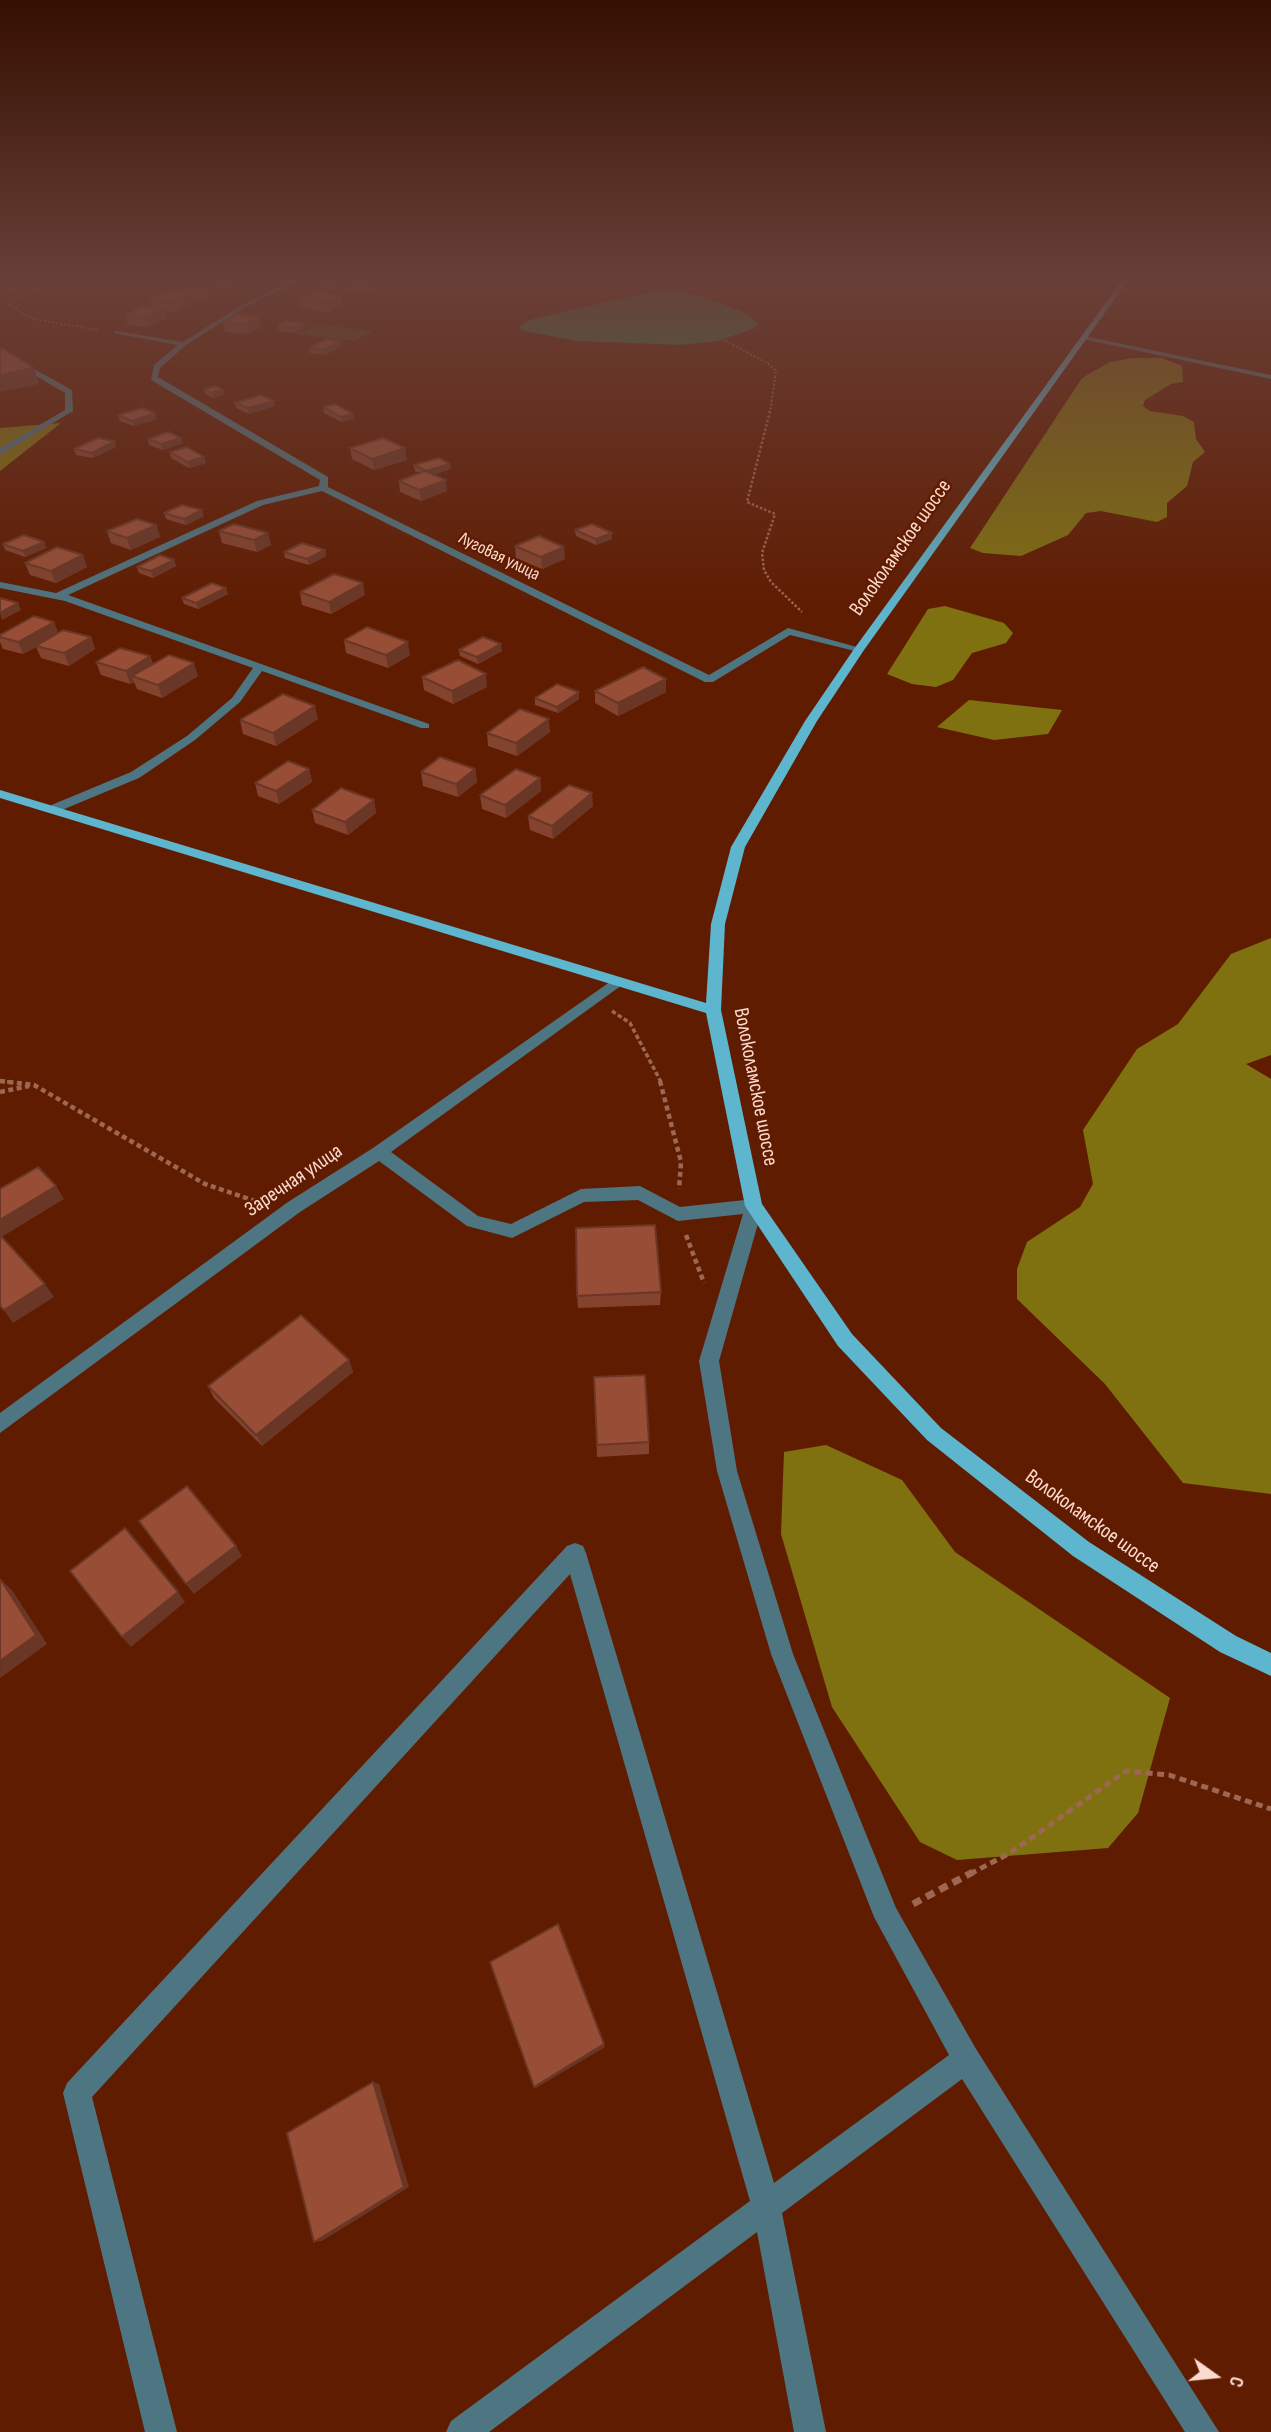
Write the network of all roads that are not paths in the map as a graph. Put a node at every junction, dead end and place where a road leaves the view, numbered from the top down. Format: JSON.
{"nodes":[{"id":1,"x":63,"y":388,"type":"edge"},
{"id":2,"x":168,"y":388,"type":"edge"},
{"id":3,"x":1047,"y":388,"type":"edge"},
{"id":4,"x":0,"y":452,"type":"edge"},
{"id":5,"x":323,"y":488,"type":"junction"},
{"id":6,"x":0,"y":585,"type":"edge"},
{"id":7,"x":58,"y":596,"type":"junction"},
{"id":8,"x":859,"y":649,"type":"junction"},
{"id":9,"x":259,"y":668,"type":"junction"},
{"id":10,"x":425,"y":726,"type":"dead end"},
{"id":11,"x":0,"y":794,"type":"edge"},
{"id":12,"x":53,"y":809,"type":"junction"},
{"id":13,"x":617,"y":982,"type":"junction"},
{"id":14,"x":713,"y":1010,"type":"junction"},
{"id":15,"x":379,"y":1152,"type":"junction"},
{"id":16,"x":754,"y":1206,"type":"junction"},
{"id":17,"x":0,"y":1424,"type":"edge"},
{"id":18,"x":1271,"y":1665,"type":"edge"},
{"id":19,"x":965,"y":2059,"type":"junction"},
{"id":20,"x":767,"y":2209,"type":"junction"},
{"id":21,"x":160,"y":2432,"type":"edge"},
{"id":22,"x":462,"y":2432,"type":"edge"},
{"id":23,"x":810,"y":2432,"type":"edge"},
{"id":24,"x":1203,"y":2432,"type":"edge"}],
"edges":[{"from":1,"to":4,"type":"street"},
{"from":2,"to":5,"type":"street","name":"Луговая улица"},
{"from":3,"to":8,"type":"main road","name":"Волоколамское шоссе"},
{"from":5,"to":7,"type":"street"},
{"from":5,"to":8,"type":"street","name":"Луговая улица"},
{"from":6,"to":7,"type":"street"},
{"from":7,"to":9,"type":"street"},
{"from":8,"to":14,"type":"main road","name":"Волоколамское шоссе"},
{"from":9,"to":10,"type":"street"},
{"from":9,"to":12,"type":"street"},
{"from":11,"to":12,"type":"main road"},
{"from":12,"to":13,"type":"main road"},
{"from":13,"to":14,"type":"main road"},
{"from":13,"to":15,"type":"street","name":"Заречная улица"},
{"from":14,"to":16,"type":"main road","name":"Волоколамское шоссе"},
{"from":15,"to":16,"type":"street"},
{"from":15,"to":17,"type":"street","name":"Заречная улица"},
{"from":16,"to":18,"type":"main road","name":"Волоколамское шоссе"},
{"from":16,"to":19,"type":"street"},
{"from":19,"to":20,"type":"street"},
{"from":19,"to":24,"type":"street"},
{"from":20,"to":21,"type":"street"},
{"from":20,"to":22,"type":"street"},
{"from":20,"to":23,"type":"street"}]}
